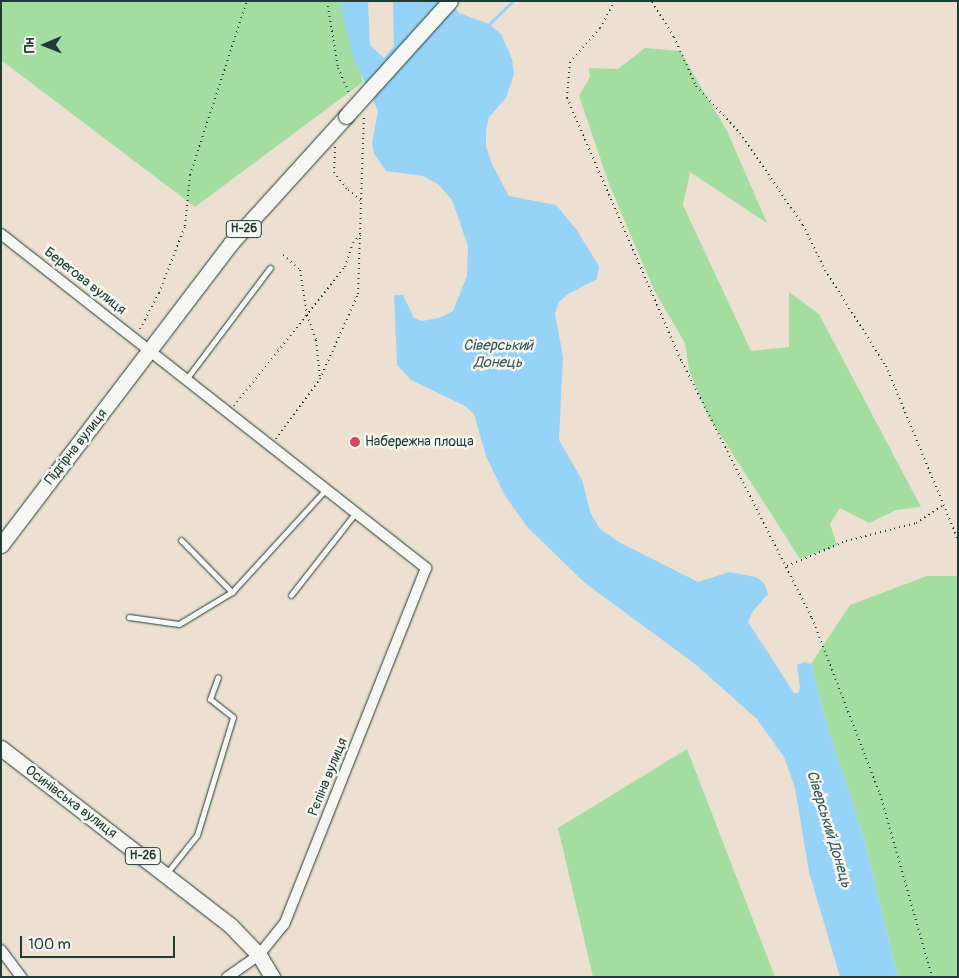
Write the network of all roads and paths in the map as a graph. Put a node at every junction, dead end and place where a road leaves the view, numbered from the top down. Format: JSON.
{"nodes":[{"id":1,"x":247,"y":1,"type":"edge"},
{"id":2,"x":327,"y":1,"type":"edge"},
{"id":3,"x":450,"y":1,"type":"edge"},
{"id":4,"x":615,"y":1,"type":"edge"},
{"id":5,"x":662,"y":1,"type":"edge"},
{"id":6,"x":718,"y":1,"type":"edge"},
{"id":7,"x":759,"y":1,"type":"edge"},
{"id":8,"x":651,"y":2,"type":"edge"},
{"id":9,"x":345,"y":89,"type":"dead end"},
{"id":10,"x":366,"y":126,"type":"dead end"},
{"id":11,"x":333,"y":130,"type":"junction"},
{"id":12,"x":363,"y":202,"type":"junction"},
{"id":13,"x":362,"y":233,"type":"junction"},
{"id":14,"x":1,"y":234,"type":"edge"},
{"id":15,"x":283,"y":255,"type":"dead end"},
{"id":16,"x":270,"y":268,"type":"dead end"},
{"id":17,"x":307,"y":315,"type":"junction"},
{"id":18,"x":135,"y":338,"type":"junction"},
{"id":19,"x":151,"y":350,"type":"junction"},
{"id":20,"x":187,"y":378,"type":"junction"},
{"id":21,"x":320,"y":379,"type":"junction"},
{"id":22,"x":229,"y":411,"type":"junction"},
{"id":23,"x":271,"y":445,"type":"junction"},
{"id":24,"x":326,"y":488,"type":"junction"},
{"id":25,"x":942,"y":506,"type":"junction"},
{"id":26,"x":356,"y":512,"type":"junction"},
{"id":27,"x":181,"y":540,"type":"dead end"},
{"id":28,"x":958,"y":540,"type":"edge"},
{"id":29,"x":1,"y":544,"type":"edge"},
{"id":30,"x":787,"y":566,"type":"junction"},
{"id":31,"x":232,"y":592,"type":"junction"},
{"id":32,"x":291,"y":595,"type":"dead end"},
{"id":33,"x":130,"y":617,"type":"dead end"},
{"id":34,"x":218,"y":678,"type":"dead end"},
{"id":35,"x":1,"y":748,"type":"edge"},
{"id":36,"x":166,"y":874,"type":"junction"},
{"id":37,"x":1,"y":950,"type":"edge"},
{"id":38,"x":259,"y":955,"type":"junction"},
{"id":39,"x":21,"y":977,"type":"edge"},
{"id":40,"x":227,"y":977,"type":"edge"},
{"id":41,"x":272,"y":977,"type":"edge"},
{"id":42,"x":932,"y":977,"type":"edge"}],
"edges":[{"from":1,"to":18,"type":"path"},
{"from":2,"to":9,"type":"path"},
{"from":3,"to":11,"type":"main road","number":"Н-26","bridge":true},
{"from":4,"to":30,"type":"path"},
{"from":5,"to":8,"type":"path"},
{"from":6,"to":7,"type":"path"},
{"from":8,"to":25,"type":"path"},
{"from":10,"to":12,"type":"path"},
{"from":11,"to":12,"type":"path"},
{"from":11,"to":19,"type":"main road","number":"Н-26"},
{"from":12,"to":13,"type":"path"},
{"from":13,"to":17,"type":"path"},
{"from":13,"to":21,"type":"path"},
{"from":14,"to":18,"type":"street","name":"Берегова вулиця"},
{"from":15,"to":17,"type":"path"},
{"from":16,"to":20,"type":"lane"},
{"from":17,"to":21,"type":"path"},
{"from":17,"to":22,"type":"path"},
{"from":18,"to":19,"type":"street","name":"Берегова вулиця"},
{"from":19,"to":20,"type":"street"},
{"from":19,"to":29,"type":"main road","name":"Підгірна вулиця","number":"Н-26"},
{"from":20,"to":22,"type":"street"},
{"from":21,"to":23,"type":"path"},
{"from":22,"to":23,"type":"street"},
{"from":23,"to":24,"type":"street"},
{"from":24,"to":26,"type":"street"},
{"from":24,"to":31,"type":"lane"},
{"from":25,"to":28,"type":"path"},
{"from":25,"to":30,"type":"path"},
{"from":26,"to":32,"type":"lane"},
{"from":26,"to":38,"type":"street","name":"Рєпіна вулиця"},
{"from":27,"to":31,"type":"lane"},
{"from":30,"to":42,"type":"path"},
{"from":31,"to":33,"type":"lane"},
{"from":34,"to":36,"type":"lane"},
{"from":35,"to":36,"type":"main road","name":"Осинівська вулиця","number":"Н-26"},
{"from":36,"to":38,"type":"main road","name":"Осинівська вулиця","number":"Н-26"},
{"from":37,"to":39,"type":"street"},
{"from":38,"to":40,"type":"street","name":"Рєпіна вулиця"},
{"from":38,"to":41,"type":"main road","name":"Осинівська вулиця","number":"Н-26"}]}
